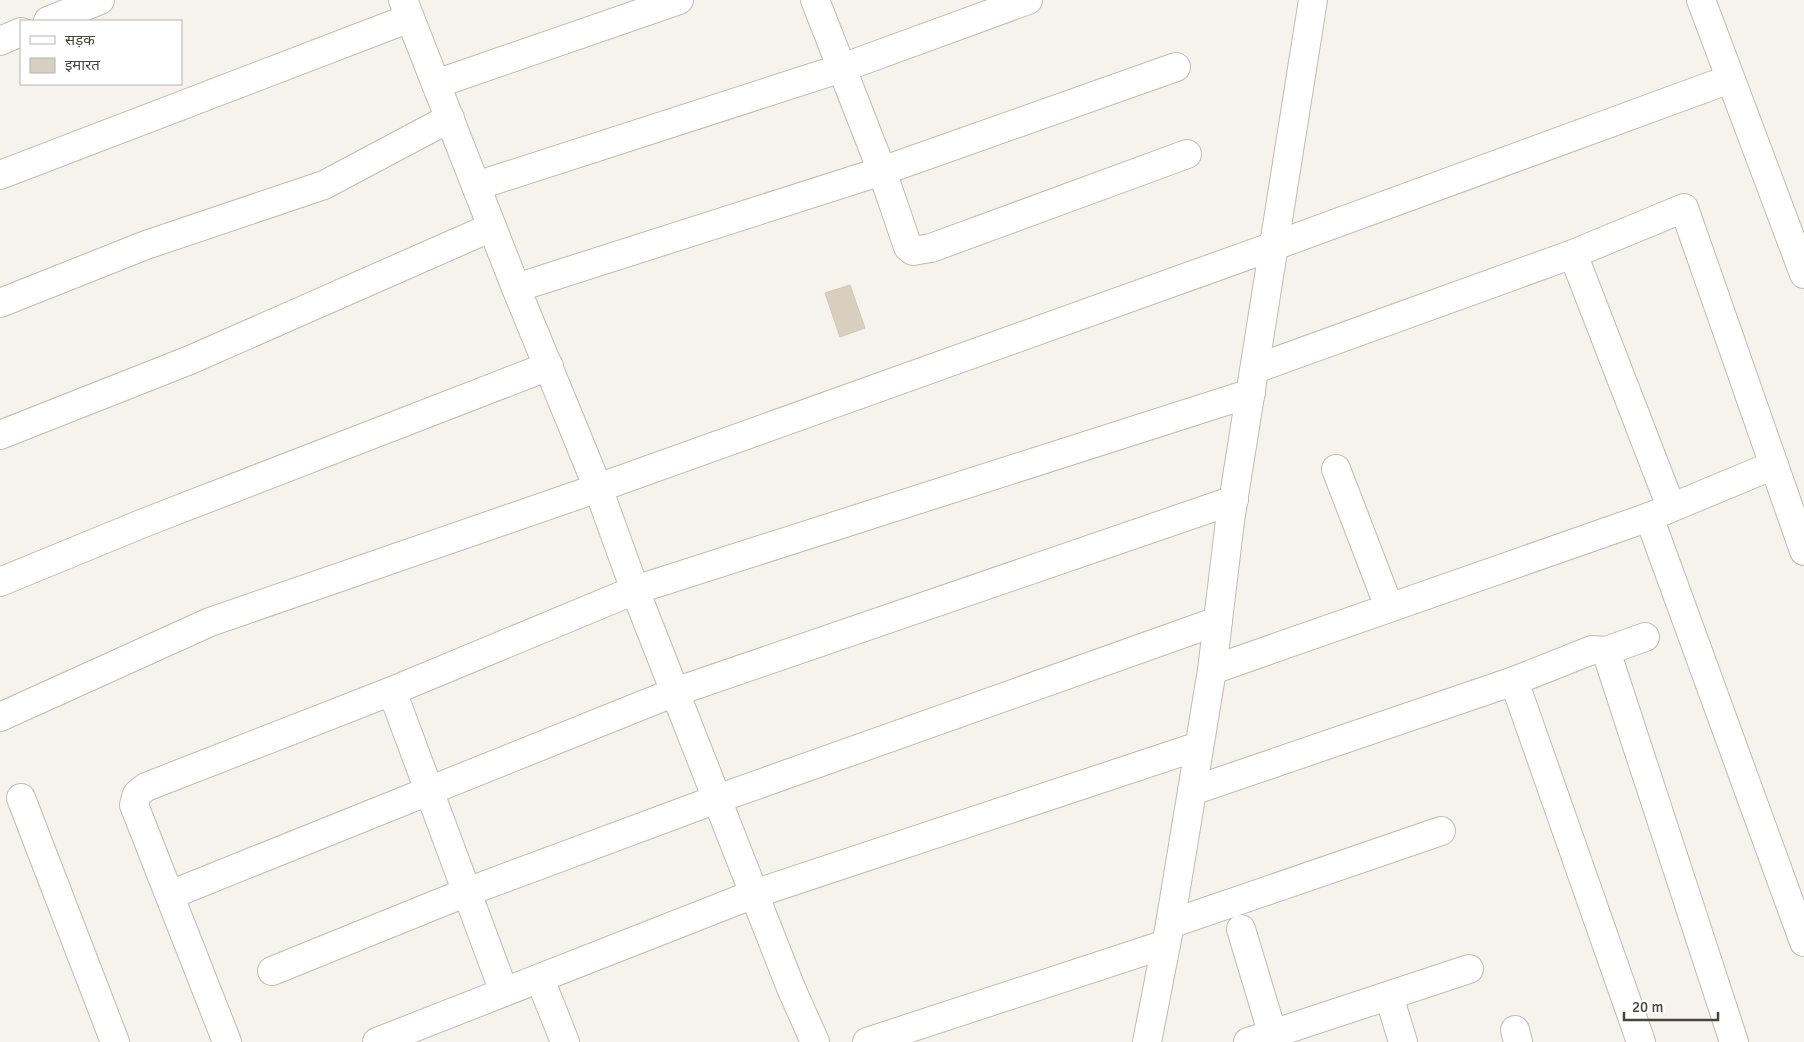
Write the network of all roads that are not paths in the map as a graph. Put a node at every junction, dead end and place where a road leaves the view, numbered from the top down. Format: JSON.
{"nodes":[{"id":1,"x":100,"y":0,"type":"edge"},
{"id":2,"x":679,"y":0,"type":"edge"},
{"id":3,"x":814,"y":0,"type":"edge"},
{"id":4,"x":1028,"y":0,"type":"edge"},
{"id":5,"x":1313,"y":0,"type":"edge"},
{"id":6,"x":1700,"y":0,"type":"edge"},
{"id":7,"x":407,"y":9,"type":"edge"},
{"id":8,"x":50,"y":20,"type":"edge"},
{"id":9,"x":20,"y":32,"type":"edge"},
{"id":10,"x":0,"y":41,"type":"edge"},
{"id":11,"x":1176,"y":66,"type":"dead end"},
{"id":12,"x":842,"y":68,"type":"junction"},
{"id":13,"x":1730,"y":79,"type":"junction"},
{"id":14,"x":436,"y":84,"type":"junction"},
{"id":15,"x":450,"y":118,"type":"junction"},
{"id":16,"x":1187,"y":154,"type":"dead end"},
{"id":17,"x":882,"y":171,"type":"junction"},
{"id":18,"x":0,"y":175,"type":"edge"},
{"id":19,"x":476,"y":186,"type":"junction"},
{"id":20,"x":492,"y":227,"type":"junction"},
{"id":21,"x":1274,"y":246,"type":"junction"},
{"id":22,"x":1573,"y":254,"type":"junction"},
{"id":23,"x":1804,"y":274,"type":"edge"},
{"id":24,"x":516,"y":288,"type":"junction"},
{"id":25,"x":0,"y":304,"type":"edge"},
{"id":26,"x":549,"y":366,"type":"junction"},
{"id":27,"x":1253,"y":381,"type":"junction"},
{"id":28,"x":0,"y":435,"type":"edge"},
{"id":29,"x":1774,"y":465,"type":"junction"},
{"id":30,"x":1336,"y":469,"type":"dead end"},
{"id":31,"x":598,"y":488,"type":"junction"},
{"id":32,"x":1234,"y":500,"type":"junction"},
{"id":33,"x":1660,"y":512,"type":"junction"},
{"id":34,"x":1804,"y":551,"type":"edge"},
{"id":35,"x":0,"y":582,"type":"edge"},
{"id":36,"x":635,"y":590,"type":"junction"},
{"id":37,"x":1389,"y":607,"type":"junction"},
{"id":38,"x":1218,"y":621,"type":"junction"},
{"id":39,"x":1645,"y":637,"type":"dead end"},
{"id":40,"x":1606,"y":651,"type":"junction"},
{"id":41,"x":1212,"y":670,"type":"junction"},
{"id":42,"x":1514,"y":681,"type":"junction"},
{"id":43,"x":392,"y":691,"type":"junction"},
{"id":44,"x":675,"y":692,"type":"junction"},
{"id":45,"x":0,"y":717,"type":"edge"},
{"id":46,"x":1199,"y":746,"type":"junction"},
{"id":47,"x":429,"y":790,"type":"junction"},
{"id":48,"x":1192,"y":791,"type":"junction"},
{"id":49,"x":21,"y":798,"type":"dead end"},
{"id":50,"x":717,"y":799,"type":"junction"},
{"id":51,"x":1441,"y":831,"type":"dead end"},
{"id":52,"x":466,"y":892,"type":"junction"},
{"id":53,"x":754,"y":894,"type":"junction"},
{"id":54,"x":170,"y":895,"type":"junction"},
{"id":55,"x":1241,"y":929,"type":"dead end"},
{"id":56,"x":1168,"y":934,"type":"junction"},
{"id":57,"x":1804,"y":942,"type":"edge"},
{"id":58,"x":1469,"y":970,"type":"dead end"},
{"id":59,"x":272,"y":971,"type":"dead end"},
{"id":60,"x":540,"y":979,"type":"junction"},
{"id":61,"x":504,"y":992,"type":"junction"},
{"id":62,"x":1389,"y":996,"type":"junction"},
{"id":63,"x":1265,"y":1039,"type":"edge"},
{"id":64,"x":115,"y":1042,"type":"edge"},
{"id":65,"x":227,"y":1042,"type":"edge"},
{"id":66,"x":377,"y":1042,"type":"edge"},
{"id":67,"x":565,"y":1042,"type":"edge"},
{"id":68,"x":815,"y":1042,"type":"edge"},
{"id":69,"x":867,"y":1042,"type":"edge"},
{"id":70,"x":1148,"y":1042,"type":"edge"},
{"id":71,"x":1403,"y":1042,"type":"edge"},
{"id":72,"x":1641,"y":1042,"type":"edge"},
{"id":73,"x":1734,"y":1042,"type":"edge"}],
"edges":[{"from":1,"to":8,"type":"street"},
{"from":2,"to":14,"type":"street"},
{"from":3,"to":12,"type":"street"},
{"from":4,"to":12,"type":"street"},
{"from":5,"to":21,"type":"street"},
{"from":6,"to":13,"type":"street"},
{"from":7,"to":14,"type":"street"},
{"from":7,"to":18,"type":"street"},
{"from":9,"to":10,"type":"street"},
{"from":11,"to":17,"type":"street"},
{"from":12,"to":17,"type":"street"},
{"from":12,"to":19,"type":"street"},
{"from":13,"to":21,"type":"street"},
{"from":13,"to":23,"type":"street"},
{"from":14,"to":15,"type":"street"},
{"from":15,"to":19,"type":"street"},
{"from":15,"to":25,"type":"street"},
{"from":16,"to":17,"type":"street"},
{"from":17,"to":24,"type":"street"},
{"from":19,"to":20,"type":"street"},
{"from":20,"to":24,"type":"street"},
{"from":20,"to":28,"type":"street"},
{"from":21,"to":27,"type":"street"},
{"from":21,"to":31,"type":"street"},
{"from":22,"to":27,"type":"street"},
{"from":22,"to":29,"type":"street"},
{"from":22,"to":33,"type":"street"},
{"from":24,"to":26,"type":"street"},
{"from":26,"to":31,"type":"street"},
{"from":26,"to":35,"type":"street"},
{"from":27,"to":32,"type":"street"},
{"from":27,"to":36,"type":"street"},
{"from":29,"to":33,"type":"street"},
{"from":29,"to":34,"type":"street"},
{"from":30,"to":37,"type":"street"},
{"from":31,"to":36,"type":"street"},
{"from":31,"to":45,"type":"street"},
{"from":32,"to":38,"type":"street"},
{"from":32,"to":44,"type":"street"},
{"from":33,"to":37,"type":"street"},
{"from":33,"to":57,"type":"street"},
{"from":36,"to":43,"type":"street"},
{"from":36,"to":44,"type":"street"},
{"from":37,"to":41,"type":"street"},
{"from":38,"to":41,"type":"street"},
{"from":38,"to":50,"type":"street"},
{"from":39,"to":40,"type":"street"},
{"from":40,"to":42,"type":"street"},
{"from":40,"to":73,"type":"street"},
{"from":41,"to":46,"type":"street"},
{"from":42,"to":48,"type":"street"},
{"from":42,"to":72,"type":"street"},
{"from":43,"to":47,"type":"street"},
{"from":43,"to":54,"type":"street"},
{"from":44,"to":47,"type":"street"},
{"from":44,"to":50,"type":"street"},
{"from":46,"to":48,"type":"street"},
{"from":46,"to":53,"type":"street"},
{"from":47,"to":52,"type":"street"},
{"from":47,"to":54,"type":"street"},
{"from":48,"to":56,"type":"street"},
{"from":49,"to":64,"type":"street"},
{"from":50,"to":52,"type":"street"},
{"from":50,"to":53,"type":"street"},
{"from":51,"to":56,"type":"street"},
{"from":52,"to":59,"type":"street"},
{"from":52,"to":61,"type":"street"},
{"from":53,"to":60,"type":"street"},
{"from":53,"to":68,"type":"street"},
{"from":54,"to":65,"type":"street"},
{"from":55,"to":63,"type":"street"},
{"from":56,"to":69,"type":"street"},
{"from":56,"to":70,"type":"street"},
{"from":58,"to":62,"type":"street"},
{"from":60,"to":61,"type":"street"},
{"from":60,"to":67,"type":"street"},
{"from":61,"to":66,"type":"street"},
{"from":62,"to":63,"type":"street"},
{"from":62,"to":71,"type":"street"}]}
